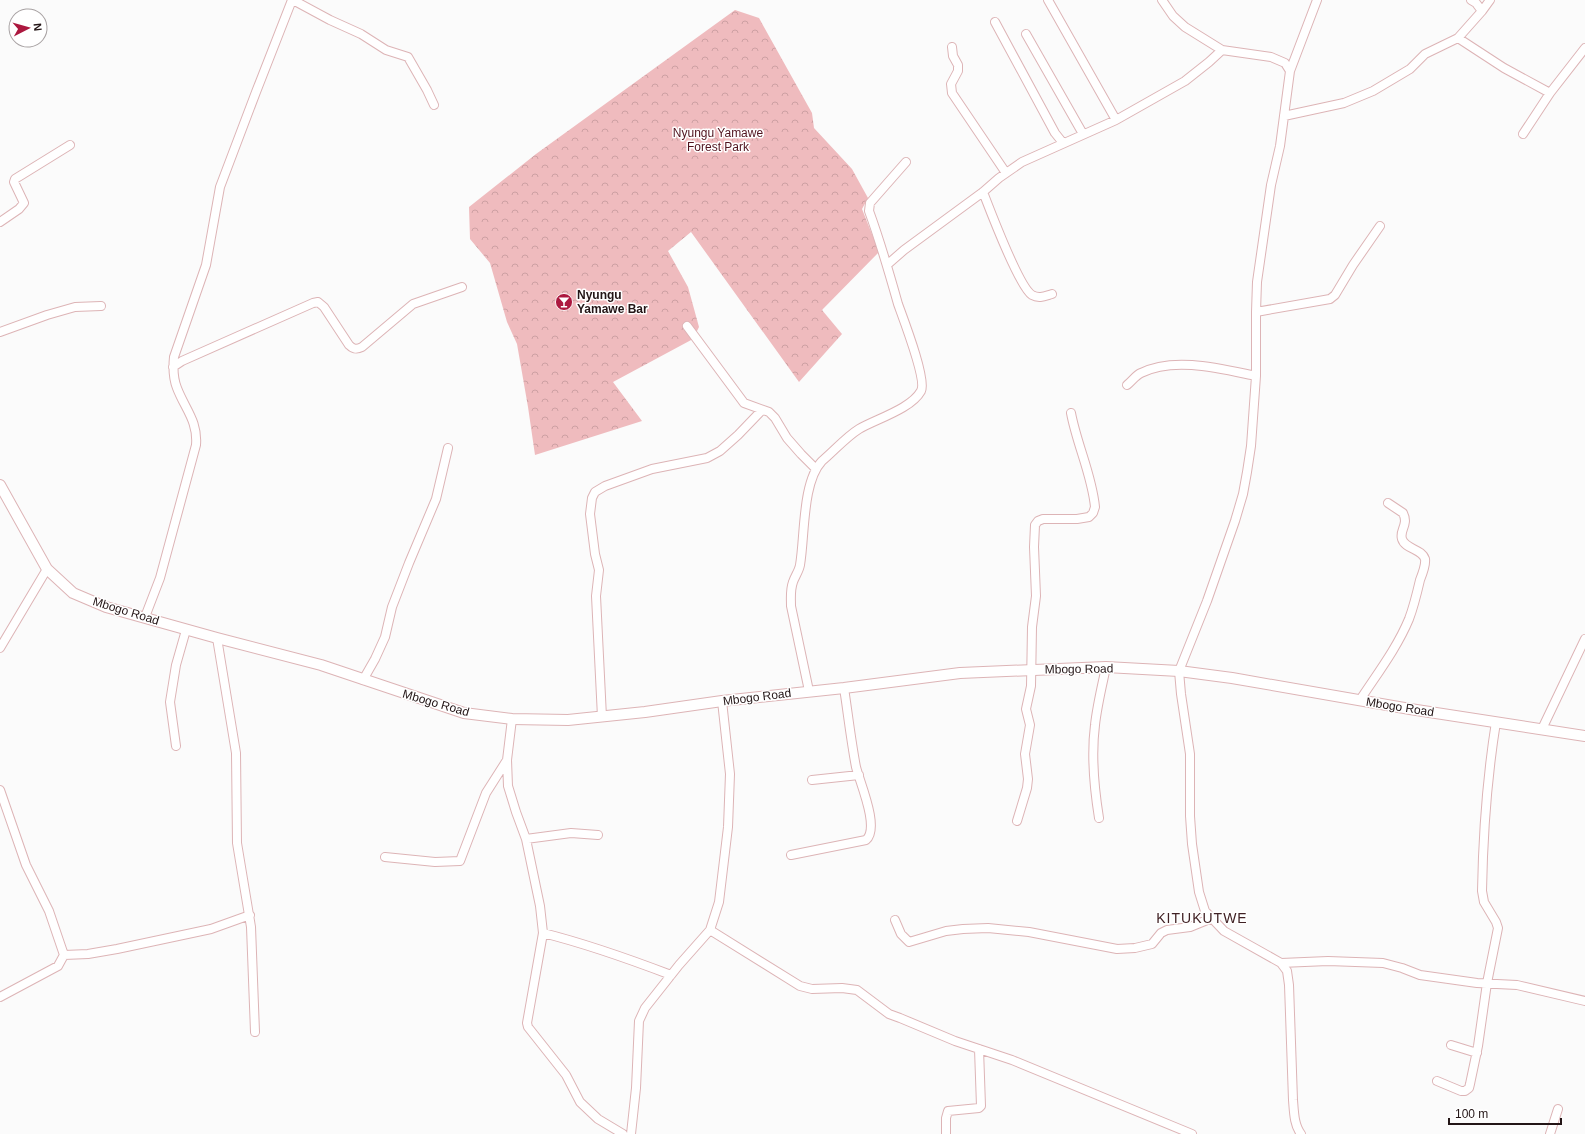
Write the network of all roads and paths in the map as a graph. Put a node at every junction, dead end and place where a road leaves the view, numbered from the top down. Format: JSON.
{"nodes":[{"id":1,"x":293,"y":0,"type":"edge"},
{"id":2,"x":1048,"y":0,"type":"edge"},
{"id":3,"x":1162,"y":0,"type":"edge"},
{"id":4,"x":1317,"y":0,"type":"edge"},
{"id":5,"x":1471,"y":0,"type":"edge"},
{"id":6,"x":1490,"y":0,"type":"edge"},
{"id":7,"x":1482,"y":12,"type":"junction"},
{"id":8,"x":995,"y":22,"type":"dead end"},
{"id":9,"x":1026,"y":34,"type":"dead end"},
{"id":10,"x":1458,"y":38,"type":"junction"},
{"id":11,"x":952,"y":47,"type":"dead end"},
{"id":12,"x":1585,"y":48,"type":"edge"},
{"id":13,"x":1222,"y":50,"type":"junction"},
{"id":14,"x":1290,"y":71,"type":"junction"},
{"id":15,"x":1550,"y":93,"type":"junction"},
{"id":16,"x":434,"y":105,"type":"dead end"},
{"id":17,"x":1284,"y":116,"type":"junction"},
{"id":18,"x":1116,"y":120,"type":"junction"},
{"id":19,"x":1083,"y":134,"type":"junction"},
{"id":20,"x":1523,"y":134,"type":"dead end"},
{"id":21,"x":1063,"y":143,"type":"junction"},
{"id":22,"x":70,"y":145,"type":"dead end"},
{"id":23,"x":906,"y":162,"type":"dead end"},
{"id":24,"x":1006,"y":173,"type":"junction"},
{"id":25,"x":983,"y":192,"type":"junction"},
{"id":26,"x":0,"y":222,"type":"edge"},
{"id":27,"x":1380,"y":226,"type":"dead end"},
{"id":28,"x":888,"y":264,"type":"junction"},
{"id":29,"x":462,"y":287,"type":"dead end"},
{"id":30,"x":1052,"y":294,"type":"dead end"},
{"id":31,"x":101,"y":306,"type":"dead end"},
{"id":32,"x":1256,"y":312,"type":"junction"},
{"id":33,"x":687,"y":326,"type":"dead end"},
{"id":34,"x":0,"y":332,"type":"edge"},
{"id":35,"x":173,"y":367,"type":"junction"},
{"id":36,"x":1256,"y":376,"type":"junction"},
{"id":37,"x":1127,"y":385,"type":"dead end"},
{"id":38,"x":762,"y":410,"type":"junction"},
{"id":39,"x":1071,"y":413,"type":"dead end"},
{"id":40,"x":448,"y":448,"type":"dead end"},
{"id":41,"x":816,"y":469,"type":"junction"},
{"id":42,"x":0,"y":485,"type":"edge"},
{"id":43,"x":1388,"y":503,"type":"dead end"},
{"id":44,"x":47,"y":569,"type":"junction"},
{"id":45,"x":145,"y":617,"type":"junction"},
{"id":46,"x":186,"y":630,"type":"junction"},
{"id":47,"x":216,"y":638,"type":"junction"},
{"id":48,"x":1585,"y":639,"type":"edge"},
{"id":49,"x":0,"y":648,"type":"edge"},
{"id":50,"x":1106,"y":667,"type":"junction"},
{"id":51,"x":1031,"y":669,"type":"junction"},
{"id":52,"x":1179,"y":671,"type":"junction"},
{"id":53,"x":363,"y":680,"type":"junction"},
{"id":54,"x":844,"y":688,"type":"junction"},
{"id":55,"x":809,"y":691,"type":"junction"},
{"id":56,"x":1360,"y":700,"type":"junction"},
{"id":57,"x":722,"y":701,"type":"junction"},
{"id":58,"x":602,"y":717,"type":"junction"},
{"id":59,"x":512,"y":719,"type":"junction"},
{"id":60,"x":1496,"y":722,"type":"junction"},
{"id":61,"x":1542,"y":729,"type":"junction"},
{"id":62,"x":1585,"y":736,"type":"edge"},
{"id":63,"x":176,"y":746,"type":"dead end"},
{"id":64,"x":507,"y":760,"type":"junction"},
{"id":65,"x":859,"y":775,"type":"junction"},
{"id":66,"x":812,"y":780,"type":"dead end"},
{"id":67,"x":0,"y":790,"type":"edge"},
{"id":68,"x":1099,"y":818,"type":"dead end"},
{"id":69,"x":1017,"y":821,"type":"dead end"},
{"id":70,"x":598,"y":835,"type":"dead end"},
{"id":71,"x":526,"y":839,"type":"junction"},
{"id":72,"x":791,"y":855,"type":"dead end"},
{"id":73,"x":385,"y":857,"type":"dead end"},
{"id":74,"x":250,"y":915,"type":"junction"},
{"id":75,"x":1212,"y":918,"type":"junction"},
{"id":76,"x":896,"y":920,"type":"dead end"},
{"id":77,"x":710,"y":930,"type":"junction"},
{"id":78,"x":543,"y":933,"type":"junction"},
{"id":79,"x":64,"y":955,"type":"junction"},
{"id":80,"x":1281,"y":963,"type":"junction"},
{"id":81,"x":671,"y":975,"type":"junction"},
{"id":82,"x":1487,"y":983,"type":"junction"},
{"id":83,"x":0,"y":997,"type":"edge"},
{"id":84,"x":1585,"y":1001,"type":"edge"},
{"id":85,"x":255,"y":1032,"type":"dead end"},
{"id":86,"x":1452,"y":1045,"type":"dead end"},
{"id":87,"x":979,"y":1049,"type":"junction"},
{"id":88,"x":1476,"y":1053,"type":"junction"},
{"id":89,"x":1437,"y":1081,"type":"dead end"},
{"id":90,"x":1558,"y":1109,"type":"dead end"},
{"id":91,"x":623,"y":1134,"type":"edge"},
{"id":92,"x":631,"y":1134,"type":"edge"},
{"id":93,"x":946,"y":1134,"type":"edge"},
{"id":94,"x":1192,"y":1134,"type":"edge"},
{"id":95,"x":1301,"y":1134,"type":"edge"},
{"id":96,"x":1550,"y":1134,"type":"edge"}],
"edges":[{"from":1,"to":16,"type":"street"},
{"from":1,"to":35,"type":"street"},
{"from":2,"to":18,"type":"street"},
{"from":3,"to":13,"type":"street"},
{"from":4,"to":14,"type":"street"},
{"from":5,"to":7,"type":"street"},
{"from":6,"to":7,"type":"street"},
{"from":7,"to":10,"type":"street"},
{"from":8,"to":21,"type":"street"},
{"from":9,"to":19,"type":"street"},
{"from":10,"to":15,"type":"street"},
{"from":10,"to":17,"type":"street"},
{"from":11,"to":24,"type":"street"},
{"from":12,"to":15,"type":"street"},
{"from":13,"to":14,"type":"street"},
{"from":13,"to":18,"type":"street"},
{"from":14,"to":17,"type":"street"},
{"from":15,"to":20,"type":"street"},
{"from":17,"to":32,"type":"street"},
{"from":18,"to":19,"type":"street"},
{"from":19,"to":21,"type":"street"},
{"from":21,"to":24,"type":"street"},
{"from":22,"to":26,"type":"street"},
{"from":23,"to":28,"type":"street"},
{"from":24,"to":25,"type":"street"},
{"from":25,"to":28,"type":"street"},
{"from":25,"to":30,"type":"street"},
{"from":27,"to":32,"type":"street"},
{"from":28,"to":41,"type":"street"},
{"from":29,"to":35,"type":"street"},
{"from":31,"to":34,"type":"street"},
{"from":32,"to":36,"type":"street"},
{"from":33,"to":38,"type":"street"},
{"from":35,"to":45,"type":"street"},
{"from":36,"to":37,"type":"street"},
{"from":36,"to":52,"type":"street"},
{"from":38,"to":41,"type":"street"},
{"from":38,"to":58,"type":"street"},
{"from":39,"to":51,"type":"street"},
{"from":40,"to":53,"type":"street"},
{"from":41,"to":55,"type":"street"},
{"from":42,"to":44,"type":"main road","name":"Mbogo Road"},
{"from":43,"to":56,"type":"street"},
{"from":44,"to":45,"type":"main road","name":"Mbogo Road"},
{"from":44,"to":49,"type":"street"},
{"from":45,"to":46,"type":"main road","name":"Mbogo Road"},
{"from":46,"to":47,"type":"main road","name":"Mbogo Road"},
{"from":46,"to":63,"type":"street"},
{"from":47,"to":53,"type":"main road","name":"Mbogo Road"},
{"from":47,"to":74,"type":"street"},
{"from":48,"to":61,"type":"street"},
{"from":50,"to":51,"type":"main road","name":"Mbogo Road"},
{"from":50,"to":52,"type":"main road","name":"Mbogo Road"},
{"from":50,"to":68,"type":"street"},
{"from":51,"to":54,"type":"main road","name":"Mbogo Road"},
{"from":51,"to":69,"type":"street"},
{"from":52,"to":56,"type":"main road","name":"Mbogo Road"},
{"from":52,"to":75,"type":"street"},
{"from":53,"to":59,"type":"main road","name":"Mbogo Road"},
{"from":54,"to":55,"type":"main road","name":"Mbogo Road"},
{"from":54,"to":65,"type":"street"},
{"from":55,"to":57,"type":"main road","name":"Mbogo Road"},
{"from":56,"to":60,"type":"main road","name":"Mbogo Road"},
{"from":57,"to":58,"type":"main road","name":"Mbogo Road"},
{"from":57,"to":77,"type":"street"},
{"from":58,"to":59,"type":"main road","name":"Mbogo Road"},
{"from":59,"to":64,"type":"street"},
{"from":60,"to":61,"type":"main road","name":"Mbogo Road"},
{"from":60,"to":82,"type":"street"},
{"from":61,"to":62,"type":"main road","name":"Mbogo Road"},
{"from":64,"to":71,"type":"street"},
{"from":64,"to":73,"type":"street"},
{"from":65,"to":66,"type":"street"},
{"from":65,"to":72,"type":"street"},
{"from":67,"to":79,"type":"street"},
{"from":70,"to":71,"type":"street"},
{"from":71,"to":78,"type":"street"},
{"from":74,"to":79,"type":"street"},
{"from":74,"to":85,"type":"street"},
{"from":75,"to":76,"type":"street"},
{"from":75,"to":80,"type":"street"},
{"from":77,"to":81,"type":"street"},
{"from":77,"to":87,"type":"street"},
{"from":78,"to":81,"type":"street"},
{"from":78,"to":91,"type":"street"},
{"from":79,"to":83,"type":"street"},
{"from":80,"to":82,"type":"street"},
{"from":80,"to":95,"type":"street"},
{"from":81,"to":92,"type":"street"},
{"from":82,"to":84,"type":"street"},
{"from":82,"to":88,"type":"street"},
{"from":86,"to":88,"type":"street"},
{"from":87,"to":93,"type":"street"},
{"from":87,"to":94,"type":"street"},
{"from":88,"to":89,"type":"street"},
{"from":90,"to":96,"type":"street"}]}
